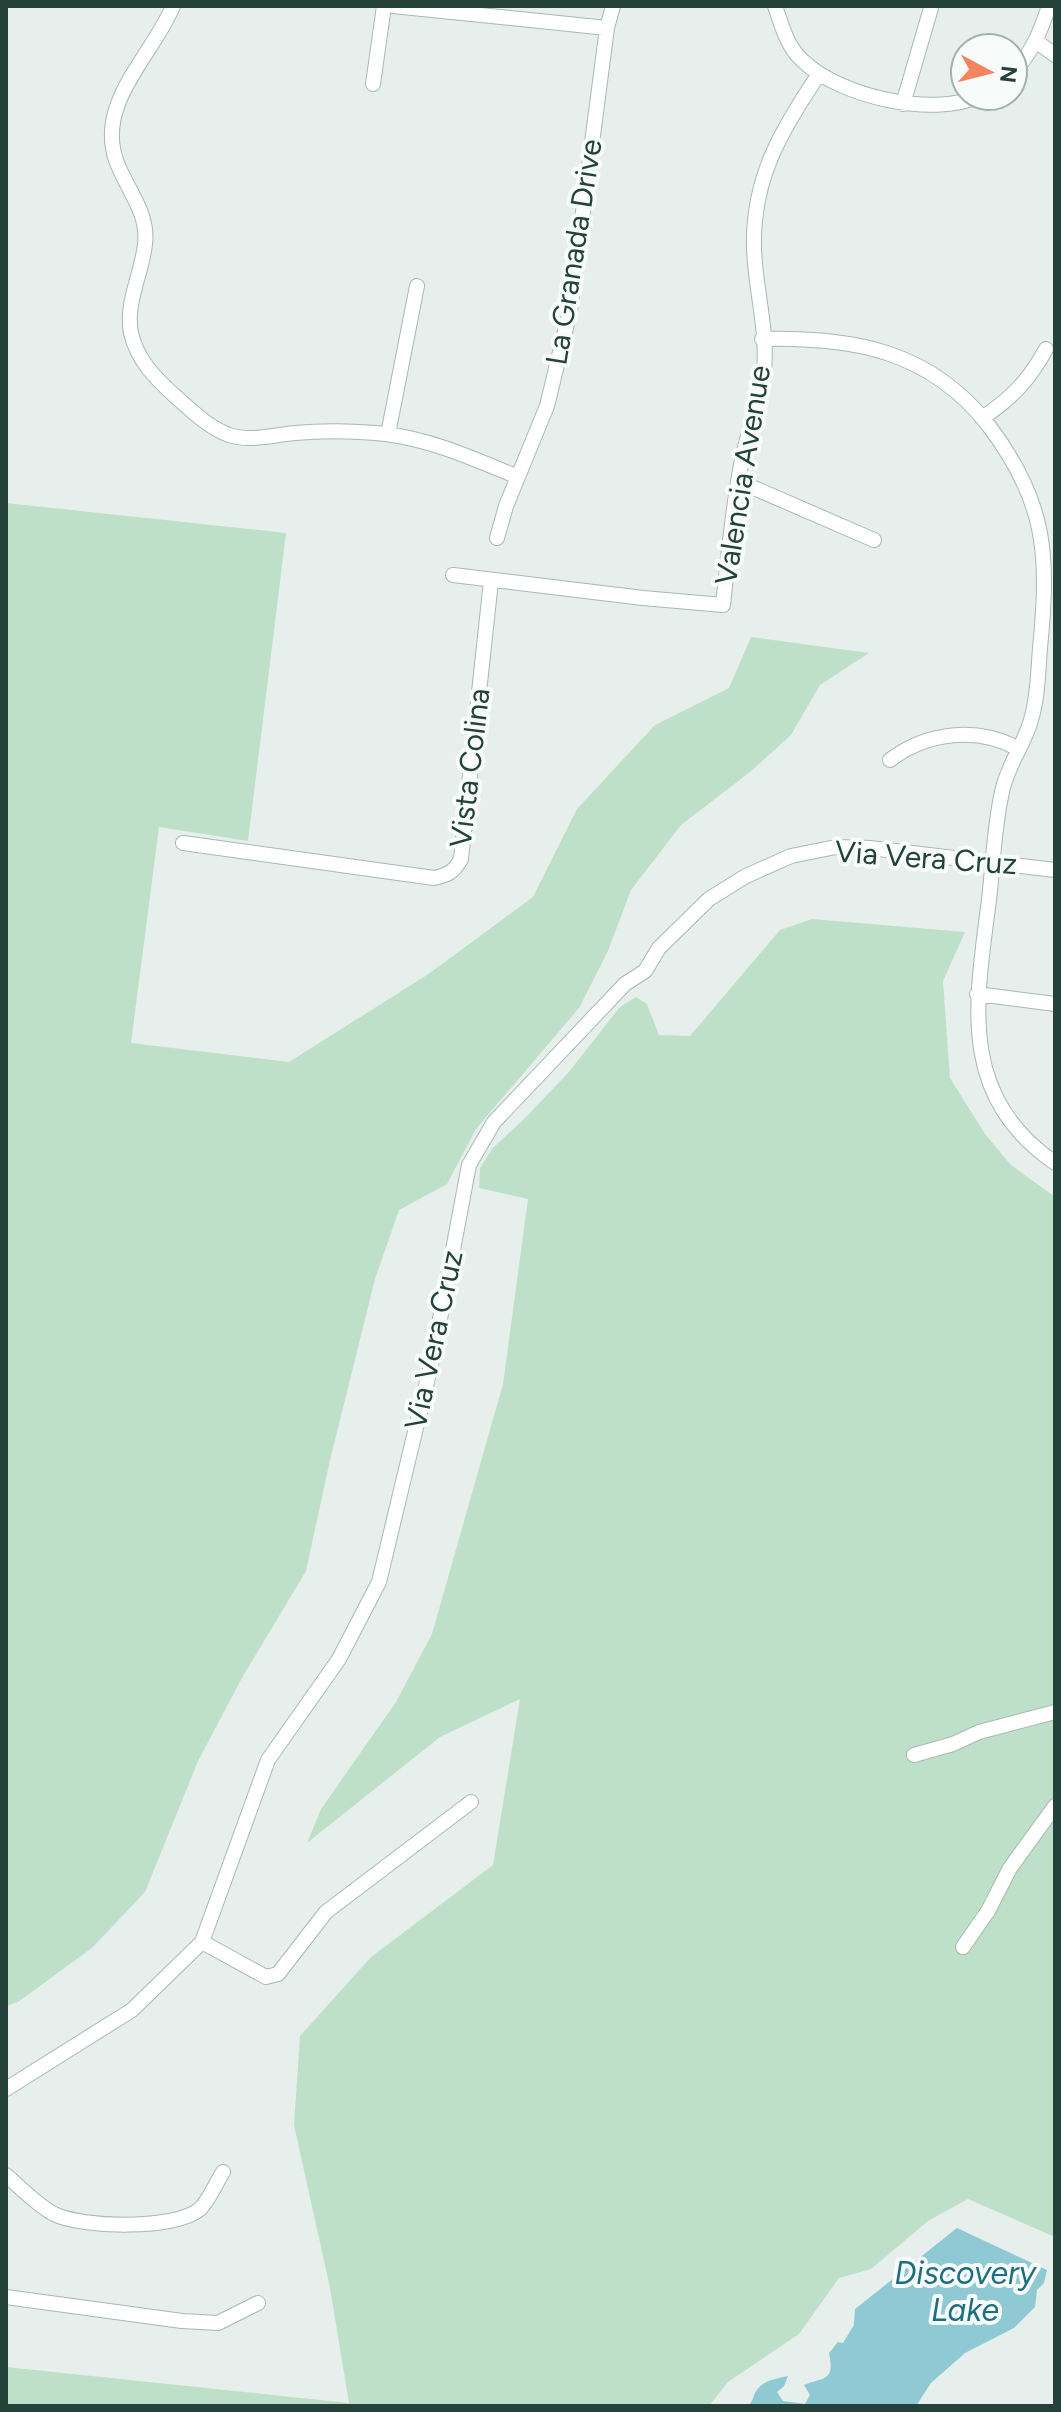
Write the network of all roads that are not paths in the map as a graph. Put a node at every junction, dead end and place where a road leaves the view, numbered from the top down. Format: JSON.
{"nodes":[{"id":1,"x":173,"y":6,"type":"edge"},
{"id":2,"x":384,"y":6,"type":"edge"},
{"id":3,"x":393,"y":6,"type":"edge"},
{"id":4,"x":613,"y":6,"type":"edge"},
{"id":5,"x":775,"y":6,"type":"edge"},
{"id":6,"x":1049,"y":6,"type":"edge"},
{"id":7,"x":931,"y":8,"type":"edge"},
{"id":8,"x":481,"y":10,"type":"edge"},
{"id":9,"x":607,"y":28,"type":"junction"},
{"id":10,"x":1037,"y":42,"type":"junction"},
{"id":11,"x":1029,"y":54,"type":"edge"},
{"id":12,"x":1055,"y":55,"type":"edge"},
{"id":13,"x":819,"y":74,"type":"junction"},
{"id":14,"x":373,"y":84,"type":"dead end"},
{"id":15,"x":903,"y":104,"type":"junction"},
{"id":16,"x":949,"y":105,"type":"edge"},
{"id":17,"x":417,"y":286,"type":"dead end"},
{"id":18,"x":762,"y":339,"type":"junction"},
{"id":19,"x":1046,"y":349,"type":"dead end"},
{"id":20,"x":982,"y":418,"type":"junction"},
{"id":21,"x":388,"y":434,"type":"junction"},
{"id":22,"x":518,"y":477,"type":"junction"},
{"id":23,"x":738,"y":481,"type":"junction"},
{"id":24,"x":497,"y":538,"type":"dead end"},
{"id":25,"x":874,"y":540,"type":"dead end"},
{"id":26,"x":453,"y":575,"type":"dead end"},
{"id":27,"x":491,"y":581,"type":"junction"},
{"id":28,"x":1048,"y":635,"type":"edge"},
{"id":29,"x":1019,"y":749,"type":"junction"},
{"id":30,"x":890,"y":760,"type":"dead end"},
{"id":31,"x":183,"y":843,"type":"dead end"},
{"id":32,"x":993,"y":862,"type":"junction"},
{"id":33,"x":1055,"y":870,"type":"edge"},
{"id":34,"x":977,"y":994,"type":"junction"},
{"id":35,"x":1055,"y":1004,"type":"edge"},
{"id":36,"x":1055,"y":1163,"type":"edge"},
{"id":37,"x":1055,"y":1712,"type":"edge"},
{"id":38,"x":914,"y":1755,"type":"dead end"},
{"id":39,"x":471,"y":1802,"type":"dead end"},
{"id":40,"x":1055,"y":1806,"type":"edge"},
{"id":41,"x":202,"y":1942,"type":"junction"},
{"id":42,"x":963,"y":1947,"type":"dead end"},
{"id":43,"x":6,"y":2089,"type":"edge"},
{"id":44,"x":223,"y":2172,"type":"dead end"},
{"id":45,"x":6,"y":2175,"type":"edge"},
{"id":46,"x":6,"y":2297,"type":"edge"},
{"id":47,"x":258,"y":2303,"type":"dead end"}],
"edges":[{"from":1,"to":21,"type":"street"},
{"from":2,"to":14,"type":"street"},
{"from":3,"to":8,"type":"street"},
{"from":4,"to":9,"type":"street","name":"La Granada Drive"},
{"from":5,"to":13,"type":"street"},
{"from":6,"to":10,"type":"street"},
{"from":7,"to":15,"type":"street"},
{"from":8,"to":9,"type":"street"},
{"from":9,"to":22,"type":"street","name":"La Granada Drive"},
{"from":10,"to":11,"type":"street"},
{"from":10,"to":12,"type":"street"},
{"from":13,"to":15,"type":"street"},
{"from":13,"to":18,"type":"street","name":"Valencia Avenue"},
{"from":15,"to":16,"type":"street"},
{"from":17,"to":21,"type":"street"},
{"from":18,"to":20,"type":"street"},
{"from":18,"to":23,"type":"street","name":"Valencia Avenue"},
{"from":19,"to":20,"type":"street"},
{"from":20,"to":28,"type":"street"},
{"from":21,"to":22,"type":"street"},
{"from":22,"to":24,"type":"street","name":"La Granada Drive"},
{"from":23,"to":25,"type":"street"},
{"from":23,"to":27,"type":"street","name":"Valencia Avenue"},
{"from":26,"to":27,"type":"street"},
{"from":27,"to":31,"type":"street","name":"Vista Colina"},
{"from":28,"to":29,"type":"street"},
{"from":29,"to":30,"type":"street"},
{"from":29,"to":32,"type":"street"},
{"from":32,"to":33,"type":"street","name":"Via Vera Cruz"},
{"from":32,"to":34,"type":"street"},
{"from":32,"to":41,"type":"street","name":"Via Vera Cruz"},
{"from":34,"to":35,"type":"street"},
{"from":34,"to":36,"type":"street"},
{"from":37,"to":38,"type":"street"},
{"from":39,"to":41,"type":"street"},
{"from":40,"to":42,"type":"street"},
{"from":41,"to":43,"type":"street","name":"Via Vera Cruz"},
{"from":44,"to":45,"type":"street"},
{"from":46,"to":47,"type":"street"}]}
